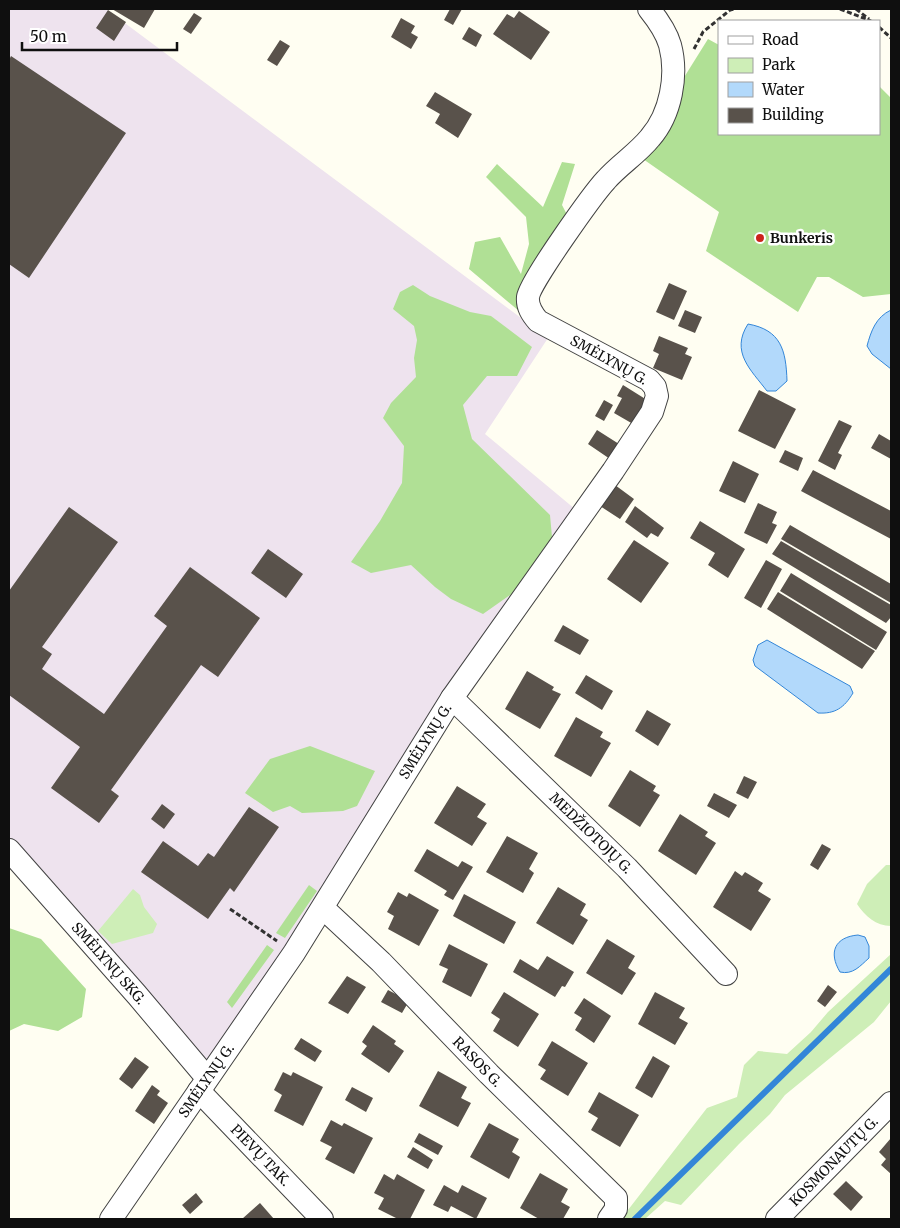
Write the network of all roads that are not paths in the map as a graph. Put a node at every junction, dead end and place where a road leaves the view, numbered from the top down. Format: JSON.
{"nodes":[{"id":1,"x":649,"y":9,"type":"edge"},
{"id":2,"x":452,"y":698,"type":"junction"},
{"id":3,"x":9,"y":850,"type":"edge"},
{"id":4,"x":323,"y":908,"type":"junction"},
{"id":5,"x":726,"y":974,"type":"dead end"},
{"id":6,"x":203,"y":1084,"type":"junction"},
{"id":7,"x":891,"y":1102,"type":"edge"},
{"id":8,"x":111,"y":1219,"type":"edge"},
{"id":9,"x":322,"y":1219,"type":"edge"},
{"id":10,"x":609,"y":1219,"type":"edge"},
{"id":11,"x":777,"y":1219,"type":"edge"}],
"edges":[{"from":1,"to":2,"type":"street","name":"SMĖLYNŲ G."},
{"from":2,"to":4,"type":"street","name":"SMĖLYNŲ G."},
{"from":2,"to":5,"type":"street","name":"MEDŽIOTOJŲ G."},
{"from":3,"to":6,"type":"street","name":"SMĖLYNŲ SKG."},
{"from":4,"to":6,"type":"street","name":"SMĖLYNŲ G."},
{"from":4,"to":10,"type":"street","name":"RASOS G."},
{"from":6,"to":8,"type":"street","name":"SMĖLYNŲ G."},
{"from":6,"to":9,"type":"street","name":"PIEVŲ TAK."},
{"from":7,"to":11,"type":"street","name":"KOSMONAUTŲ G."}]}
